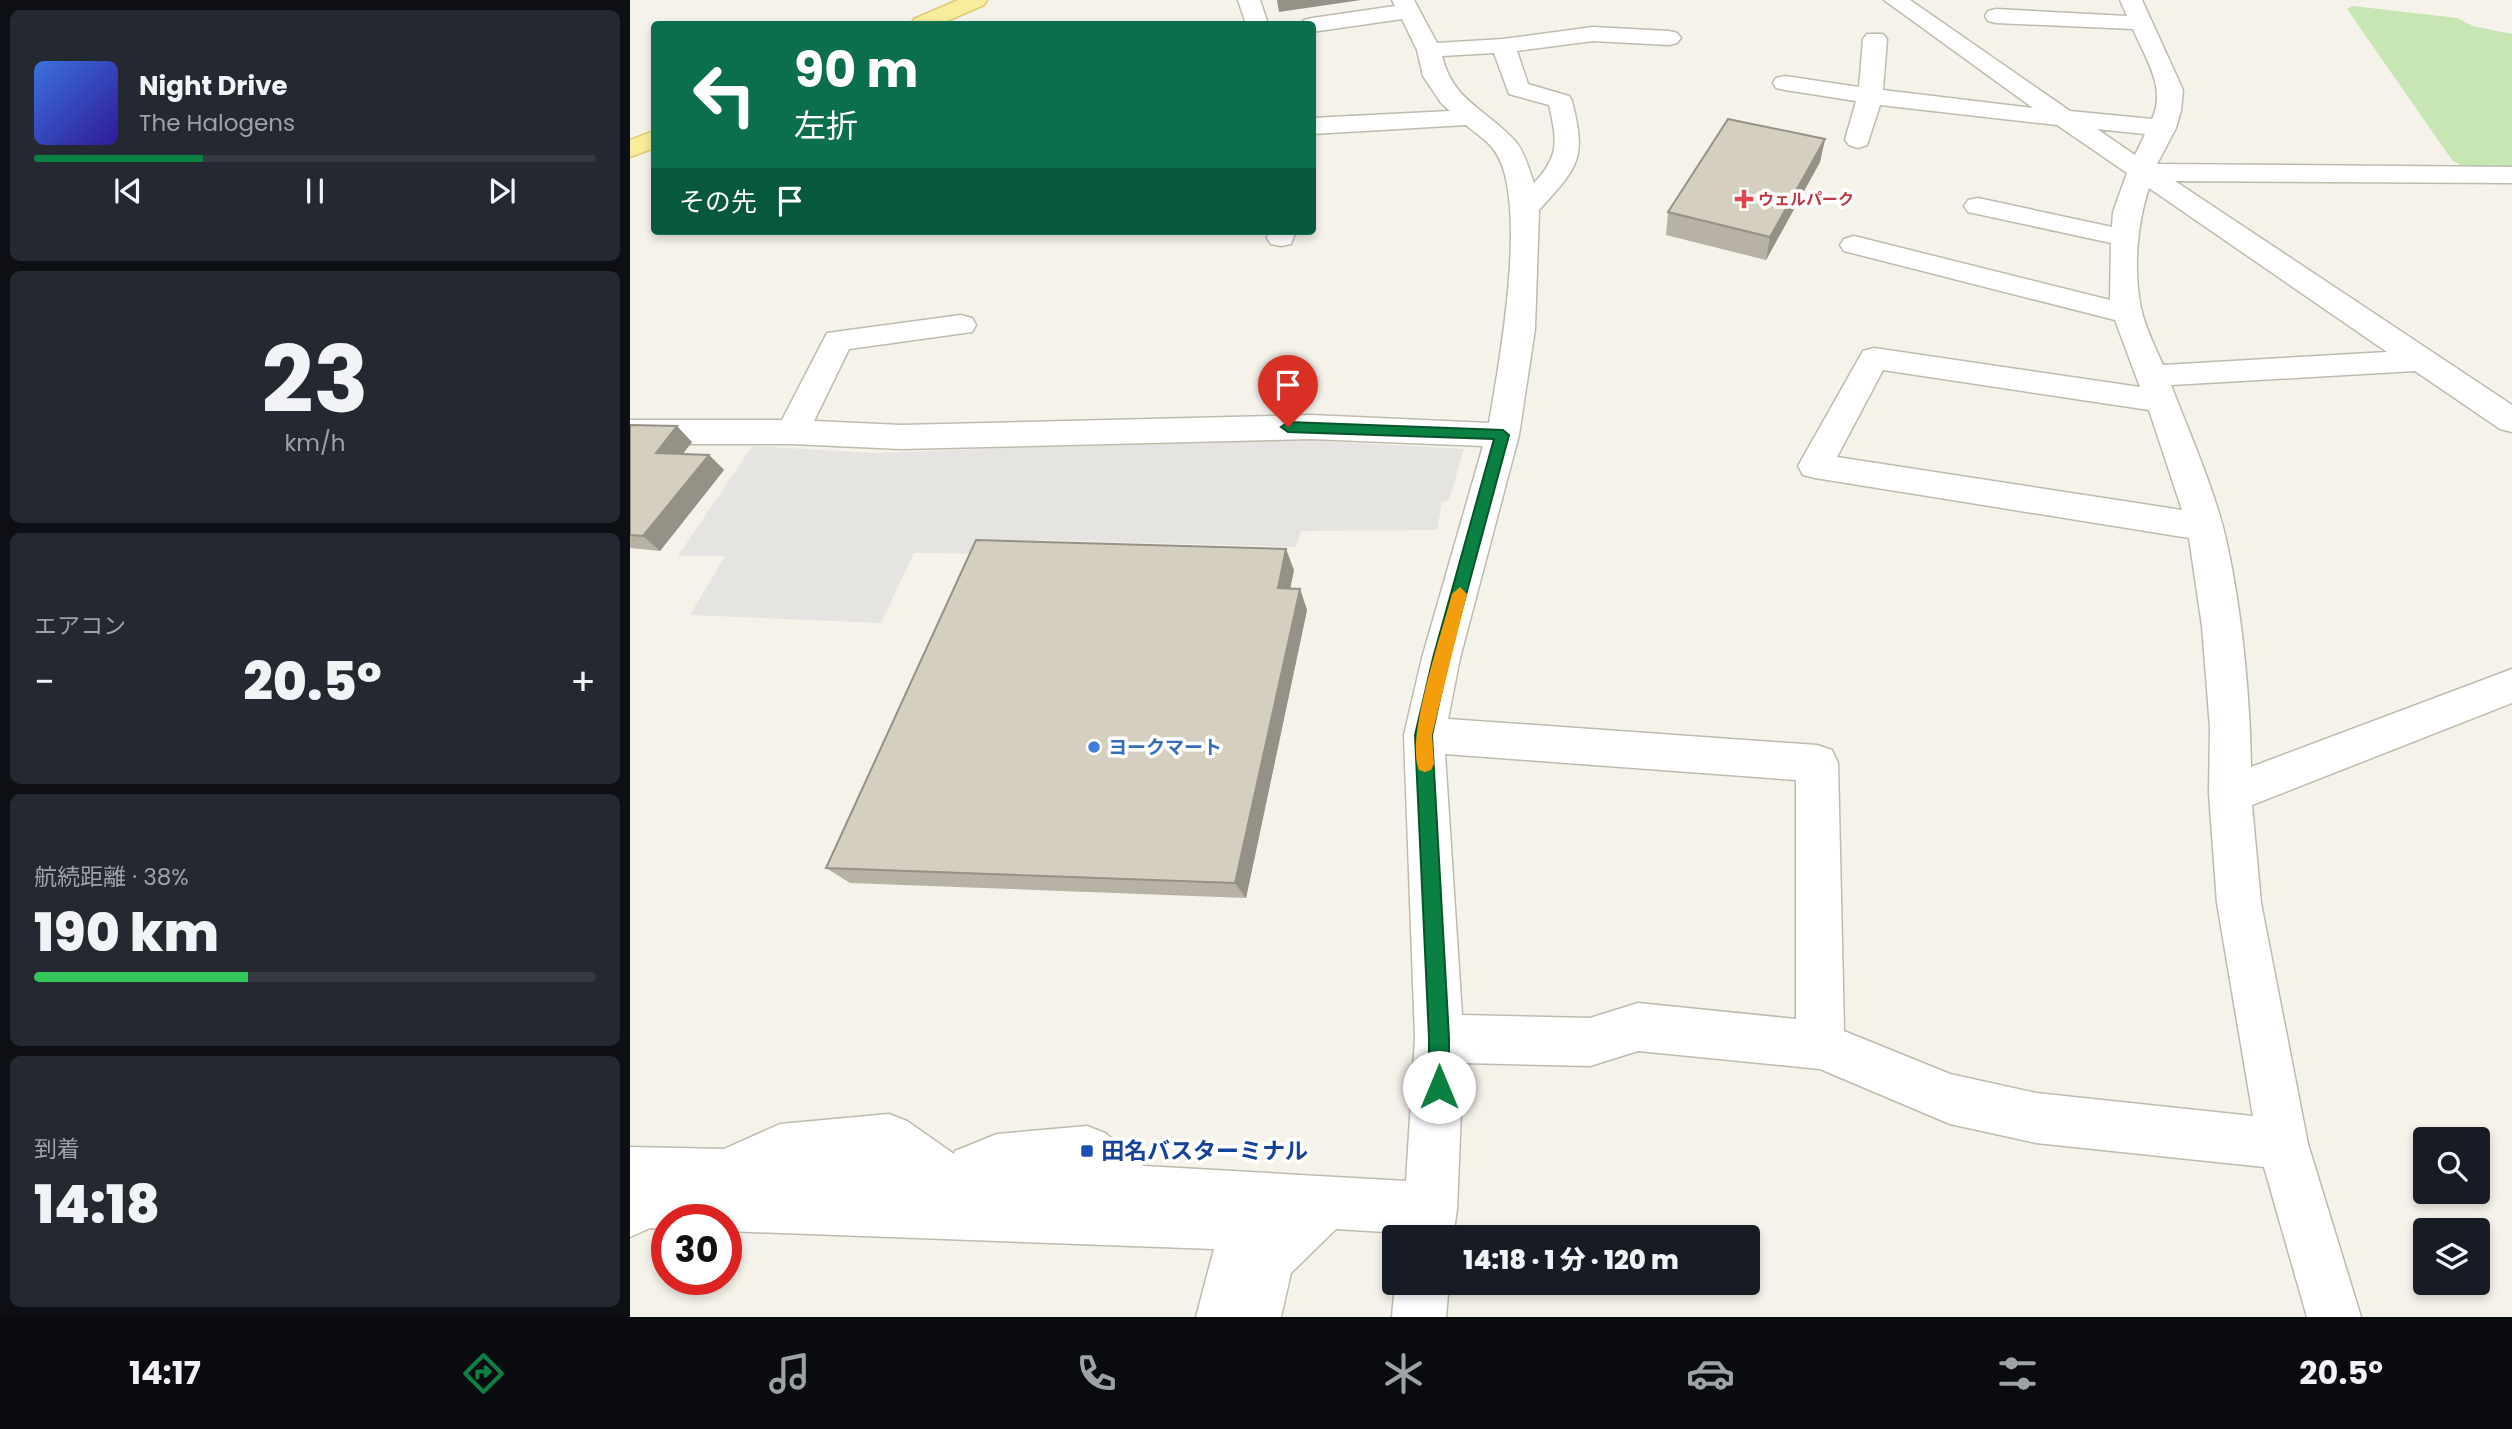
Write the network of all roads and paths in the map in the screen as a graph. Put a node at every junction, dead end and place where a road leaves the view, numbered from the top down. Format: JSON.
{"nodes":[{"id":1,"x":976,"y":0,"type":"edge"},
{"id":2,"x":1249,"y":0,"type":"edge"},
{"id":3,"x":1895,"y":0,"type":"edge"},
{"id":4,"x":1406,"y":6,"type":"edge"},
{"id":5,"x":2136,"y":11,"type":"edge"},
{"id":6,"x":1996,"y":16,"type":"dead end"},
{"id":7,"x":929,"y":21,"type":"edge"},
{"id":8,"x":1256,"y":21,"type":"edge"},
{"id":9,"x":1316,"y":24,"type":"edge"},
{"id":10,"x":1669,"y":38,"type":"dead end"},
{"id":11,"x":1875,"y":39,"type":"dead end"},
{"id":12,"x":1503,"y":46,"type":"junction"},
{"id":13,"x":1429,"y":50,"type":"junction"},
{"id":14,"x":1785,"y":83,"type":"dead end"},
{"id":15,"x":1870,"y":96,"type":"junction"},
{"id":16,"x":1473,"y":117,"type":"junction"},
{"id":17,"x":2062,"y":117,"type":"junction"},
{"id":18,"x":1316,"y":126,"type":"edge"},
{"id":19,"x":2162,"y":128,"type":"junction"},
{"id":20,"x":651,"y":140,"type":"edge"},
{"id":21,"x":1858,"y":140,"type":"dead end"},
{"id":22,"x":630,"y":149,"type":"edge"},
{"id":23,"x":2141,"y":171,"type":"junction"},
{"id":24,"x":2512,"y":175,"type":"edge"},
{"id":25,"x":1978,"y":206,"type":"dead end"},
{"id":26,"x":1525,"y":208,"type":"junction"},
{"id":27,"x":2125,"y":238,"type":"junction"},
{"id":28,"x":1854,"y":245,"type":"dead end"},
{"id":29,"x":2128,"y":314,"type":"junction"},
{"id":30,"x":961,"y":325,"type":"dead end"},
{"id":31,"x":2422,"y":360,"type":"junction"},
{"id":32,"x":2155,"y":389,"type":"junction"},
{"id":33,"x":2512,"y":421,"type":"edge"},
{"id":34,"x":630,"y":432,"type":"edge"},
{"id":35,"x":792,"y":432,"type":"junction"},
{"id":36,"x":1503,"y":435,"type":"junction"},
{"id":37,"x":2205,"y":527,"type":"junction"},
{"id":38,"x":2512,"y":686,"type":"edge"},
{"id":39,"x":1424,"y":735,"type":"junction"},
{"id":40,"x":2230,"y":794,"type":"junction"},
{"id":41,"x":1439,"y":1038,"type":"junction"},
{"id":42,"x":1820,"y":1045,"type":"junction"},
{"id":43,"x":2283,"y":1144,"type":"junction"},
{"id":44,"x":633,"y":1197,"type":"edge"},
{"id":45,"x":1429,"y":1223,"type":"edge"},
{"id":46,"x":1246,"y":1249,"type":"edge"},
{"id":47,"x":1421,"y":1295,"type":"edge"},
{"id":48,"x":1419,"y":1317,"type":"edge"},
{"id":49,"x":2334,"y":1317,"type":"edge"}],
"edges":[{"from":1,"to":7,"type":"main road"},
{"from":2,"to":8,"type":"street"},
{"from":3,"to":17,"type":"street"},
{"from":4,"to":9,"type":"street"},
{"from":4,"to":13,"type":"street"},
{"from":5,"to":6,"type":"street"},
{"from":5,"to":19,"type":"street"},
{"from":10,"to":12,"type":"street"},
{"from":11,"to":15,"type":"street"},
{"from":12,"to":13,"type":"street"},
{"from":12,"to":26,"type":"street"},
{"from":13,"to":16,"type":"street"},
{"from":14,"to":15,"type":"street"},
{"from":15,"to":17,"type":"street"},
{"from":15,"to":21,"type":"street"},
{"from":16,"to":18,"type":"street"},
{"from":16,"to":26,"type":"street"},
{"from":17,"to":19,"type":"street"},
{"from":17,"to":23,"type":"street"},
{"from":19,"to":23,"type":"street"},
{"from":20,"to":22,"type":"main road"},
{"from":23,"to":24,"type":"street"},
{"from":23,"to":27,"type":"street"},
{"from":23,"to":31,"type":"street"},
{"from":25,"to":27,"type":"street"},
{"from":26,"to":36,"type":"street"},
{"from":27,"to":29,"type":"street"},
{"from":28,"to":29,"type":"street"},
{"from":29,"to":32,"type":"street"},
{"from":30,"to":35,"type":"street"},
{"from":31,"to":32,"type":"street"},
{"from":31,"to":33,"type":"street"},
{"from":32,"to":37,"type":"street"},
{"from":32,"to":37,"type":"street"},
{"from":34,"to":35,"type":"street"},
{"from":35,"to":36,"type":"street"},
{"from":36,"to":39,"type":"street"},
{"from":37,"to":40,"type":"street"},
{"from":38,"to":40,"type":"street"},
{"from":39,"to":41,"type":"street"},
{"from":39,"to":42,"type":"street"},
{"from":40,"to":43,"type":"street"},
{"from":41,"to":42,"type":"street"},
{"from":41,"to":45,"type":"street"},
{"from":42,"to":43,"type":"street"},
{"from":43,"to":49,"type":"street"},
{"from":44,"to":46,"type":"street"},
{"from":44,"to":46,"type":"street"},
{"from":45,"to":46,"type":"street"},
{"from":47,"to":48,"type":"street"}]}
